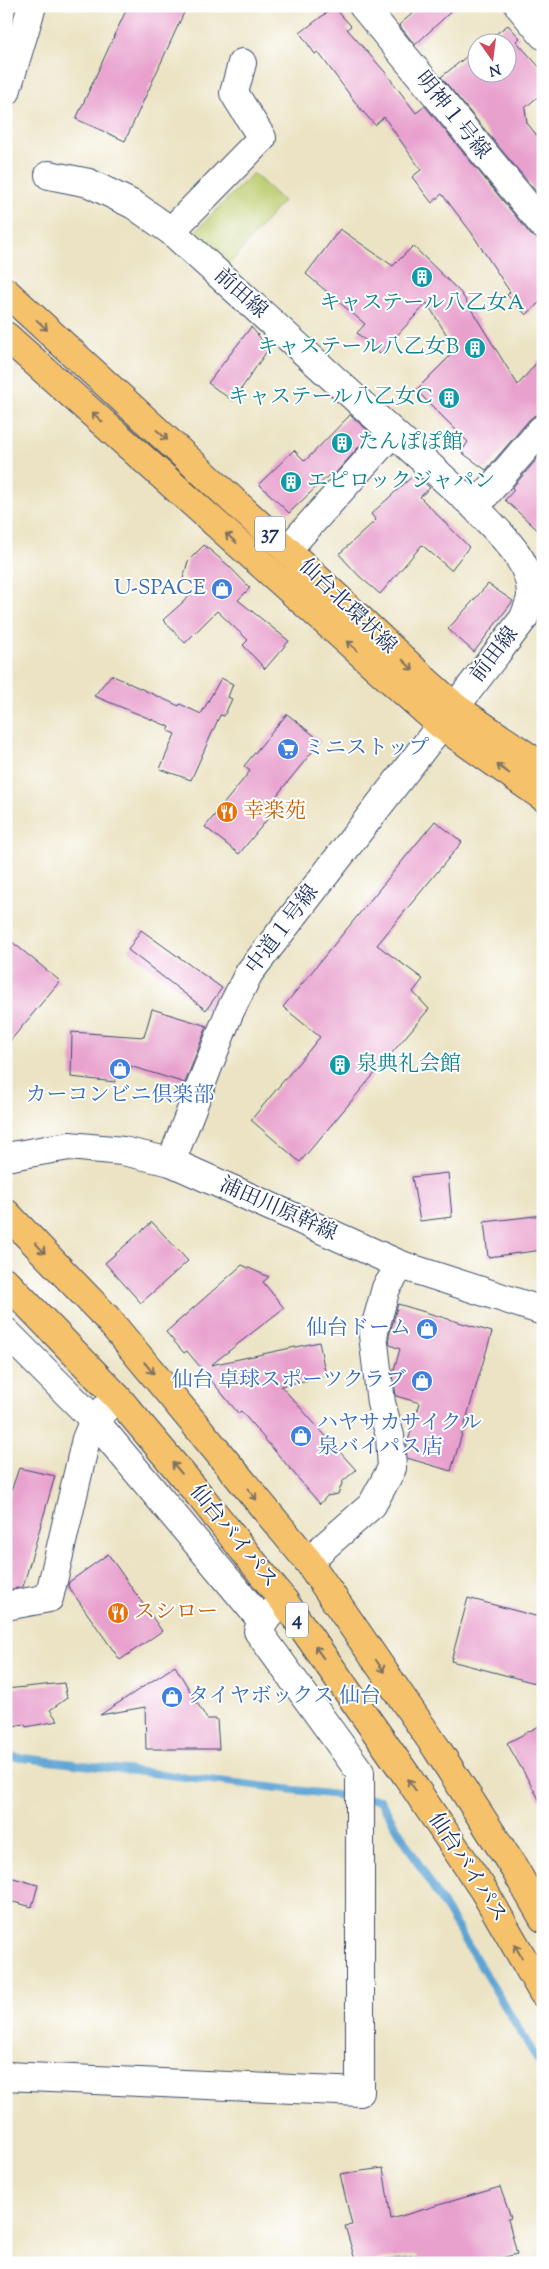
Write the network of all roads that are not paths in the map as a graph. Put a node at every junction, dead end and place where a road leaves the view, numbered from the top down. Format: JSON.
{"nodes":[{"id":1,"x":32,"y":6,"type":"edge"},
{"id":2,"x":363,"y":6,"type":"edge"},
{"id":3,"x":519,"y":6,"type":"edge"},
{"id":4,"x":543,"y":35,"type":"edge"},
{"id":5,"x":242,"y":63,"type":"dead end"},
{"id":6,"x":6,"y":92,"type":"edge"},
{"id":7,"x":49,"y":175,"type":"dead end"},
{"id":8,"x":543,"y":225,"type":"edge"},
{"id":9,"x":171,"y":231,"type":"junction"},
{"id":10,"x":6,"y":292,"type":"edge"},
{"id":11,"x":6,"y":336,"type":"edge"},
{"id":12,"x":541,"y":430,"type":"dead end"},
{"id":13,"x":392,"y":433,"type":"junction"},
{"id":14,"x":475,"y":507,"type":"junction"},
{"id":15,"x":287,"y":550,"type":"junction"},
{"id":16,"x":537,"y":598,"type":"edge"},
{"id":17,"x":448,"y":716,"type":"junction"},
{"id":18,"x":543,"y":766,"type":"edge"},
{"id":19,"x":543,"y":797,"type":"edge"},
{"id":20,"x":6,"y":1157,"type":"edge"},
{"id":21,"x":171,"y":1162,"type":"junction"},
{"id":22,"x":6,"y":1213,"type":"edge"},
{"id":23,"x":401,"y":1265,"type":"junction"},
{"id":24,"x":6,"y":1282,"type":"edge"},
{"id":25,"x":543,"y":1311,"type":"edge"},
{"id":26,"x":6,"y":1332,"type":"edge"},
{"id":27,"x":117,"y":1397,"type":"junction"},
{"id":28,"x":94,"y":1420,"type":"junction"},
{"id":29,"x":308,"y":1561,"type":"junction"},
{"id":30,"x":284,"y":1601,"type":"junction"},
{"id":31,"x":6,"y":1606,"type":"edge"},
{"id":32,"x":264,"y":1622,"type":"junction"},
{"id":33,"x":543,"y":1918,"type":"edge"},
{"id":34,"x":543,"y":1993,"type":"edge"},
{"id":35,"x":6,"y":2076,"type":"edge"}],
"edges":[{"from":1,"to":6,"type":"street"},
{"from":2,"to":8,"type":"street","name":"明神１号線"},
{"from":3,"to":4,"type":"street"},
{"from":5,"to":9,"type":"street"},
{"from":7,"to":9,"type":"street","name":"前田線"},
{"from":9,"to":13,"type":"street","name":"前田線"},
{"from":10,"to":15,"type":"main road","name":"仙台北環状線","number":"37","one_way":true},
{"from":17,"to":11,"type":"main road","name":"仙台北環状線","number":"37","one_way":true},
{"from":12,"to":14,"type":"street"},
{"from":13,"to":14,"type":"street","name":"前田線"},
{"from":13,"to":15,"type":"street"},
{"from":14,"to":16,"type":"street","name":"前田線"},
{"from":15,"to":17,"type":"main road","name":"仙台北環状線","number":"37","one_way":true},
{"from":16,"to":17,"type":"street","name":"前田線"},
{"from":17,"to":18,"type":"main road","name":"仙台北環状線","number":"37"},
{"from":19,"to":17,"type":"main road","name":"仙台北環状線","number":"37","one_way":true},
{"from":17,"to":21,"type":"street","name":"中道１号線"},
{"from":20,"to":21,"type":"street","name":"浦田川原幹線"},
{"from":21,"to":23,"type":"street","name":"浦田川原幹線"},
{"from":22,"to":29,"type":"main road","name":"仙台バイパス","number":"4","one_way":true},
{"from":23,"to":25,"type":"street","name":"浦田川原幹線"},
{"from":23,"to":29,"type":"street"},
{"from":24,"to":27,"type":"main road","name":"仙台バイパス","number":"4"},
{"from":26,"to":28,"type":"street"},
{"from":27,"to":28,"type":"street"},
{"from":30,"to":27,"type":"main road","name":"仙台バイパス","number":"4","one_way":true},
{"from":28,"to":31,"type":"street"},
{"from":28,"to":32,"type":"street"},
{"from":29,"to":33,"type":"main road","name":"仙台バイパス","number":"4","one_way":true},
{"from":30,"to":32,"type":"street"},
{"from":34,"to":30,"type":"main road","name":"仙台バイパス","number":"4","one_way":true},
{"from":32,"to":35,"type":"street"}]}
